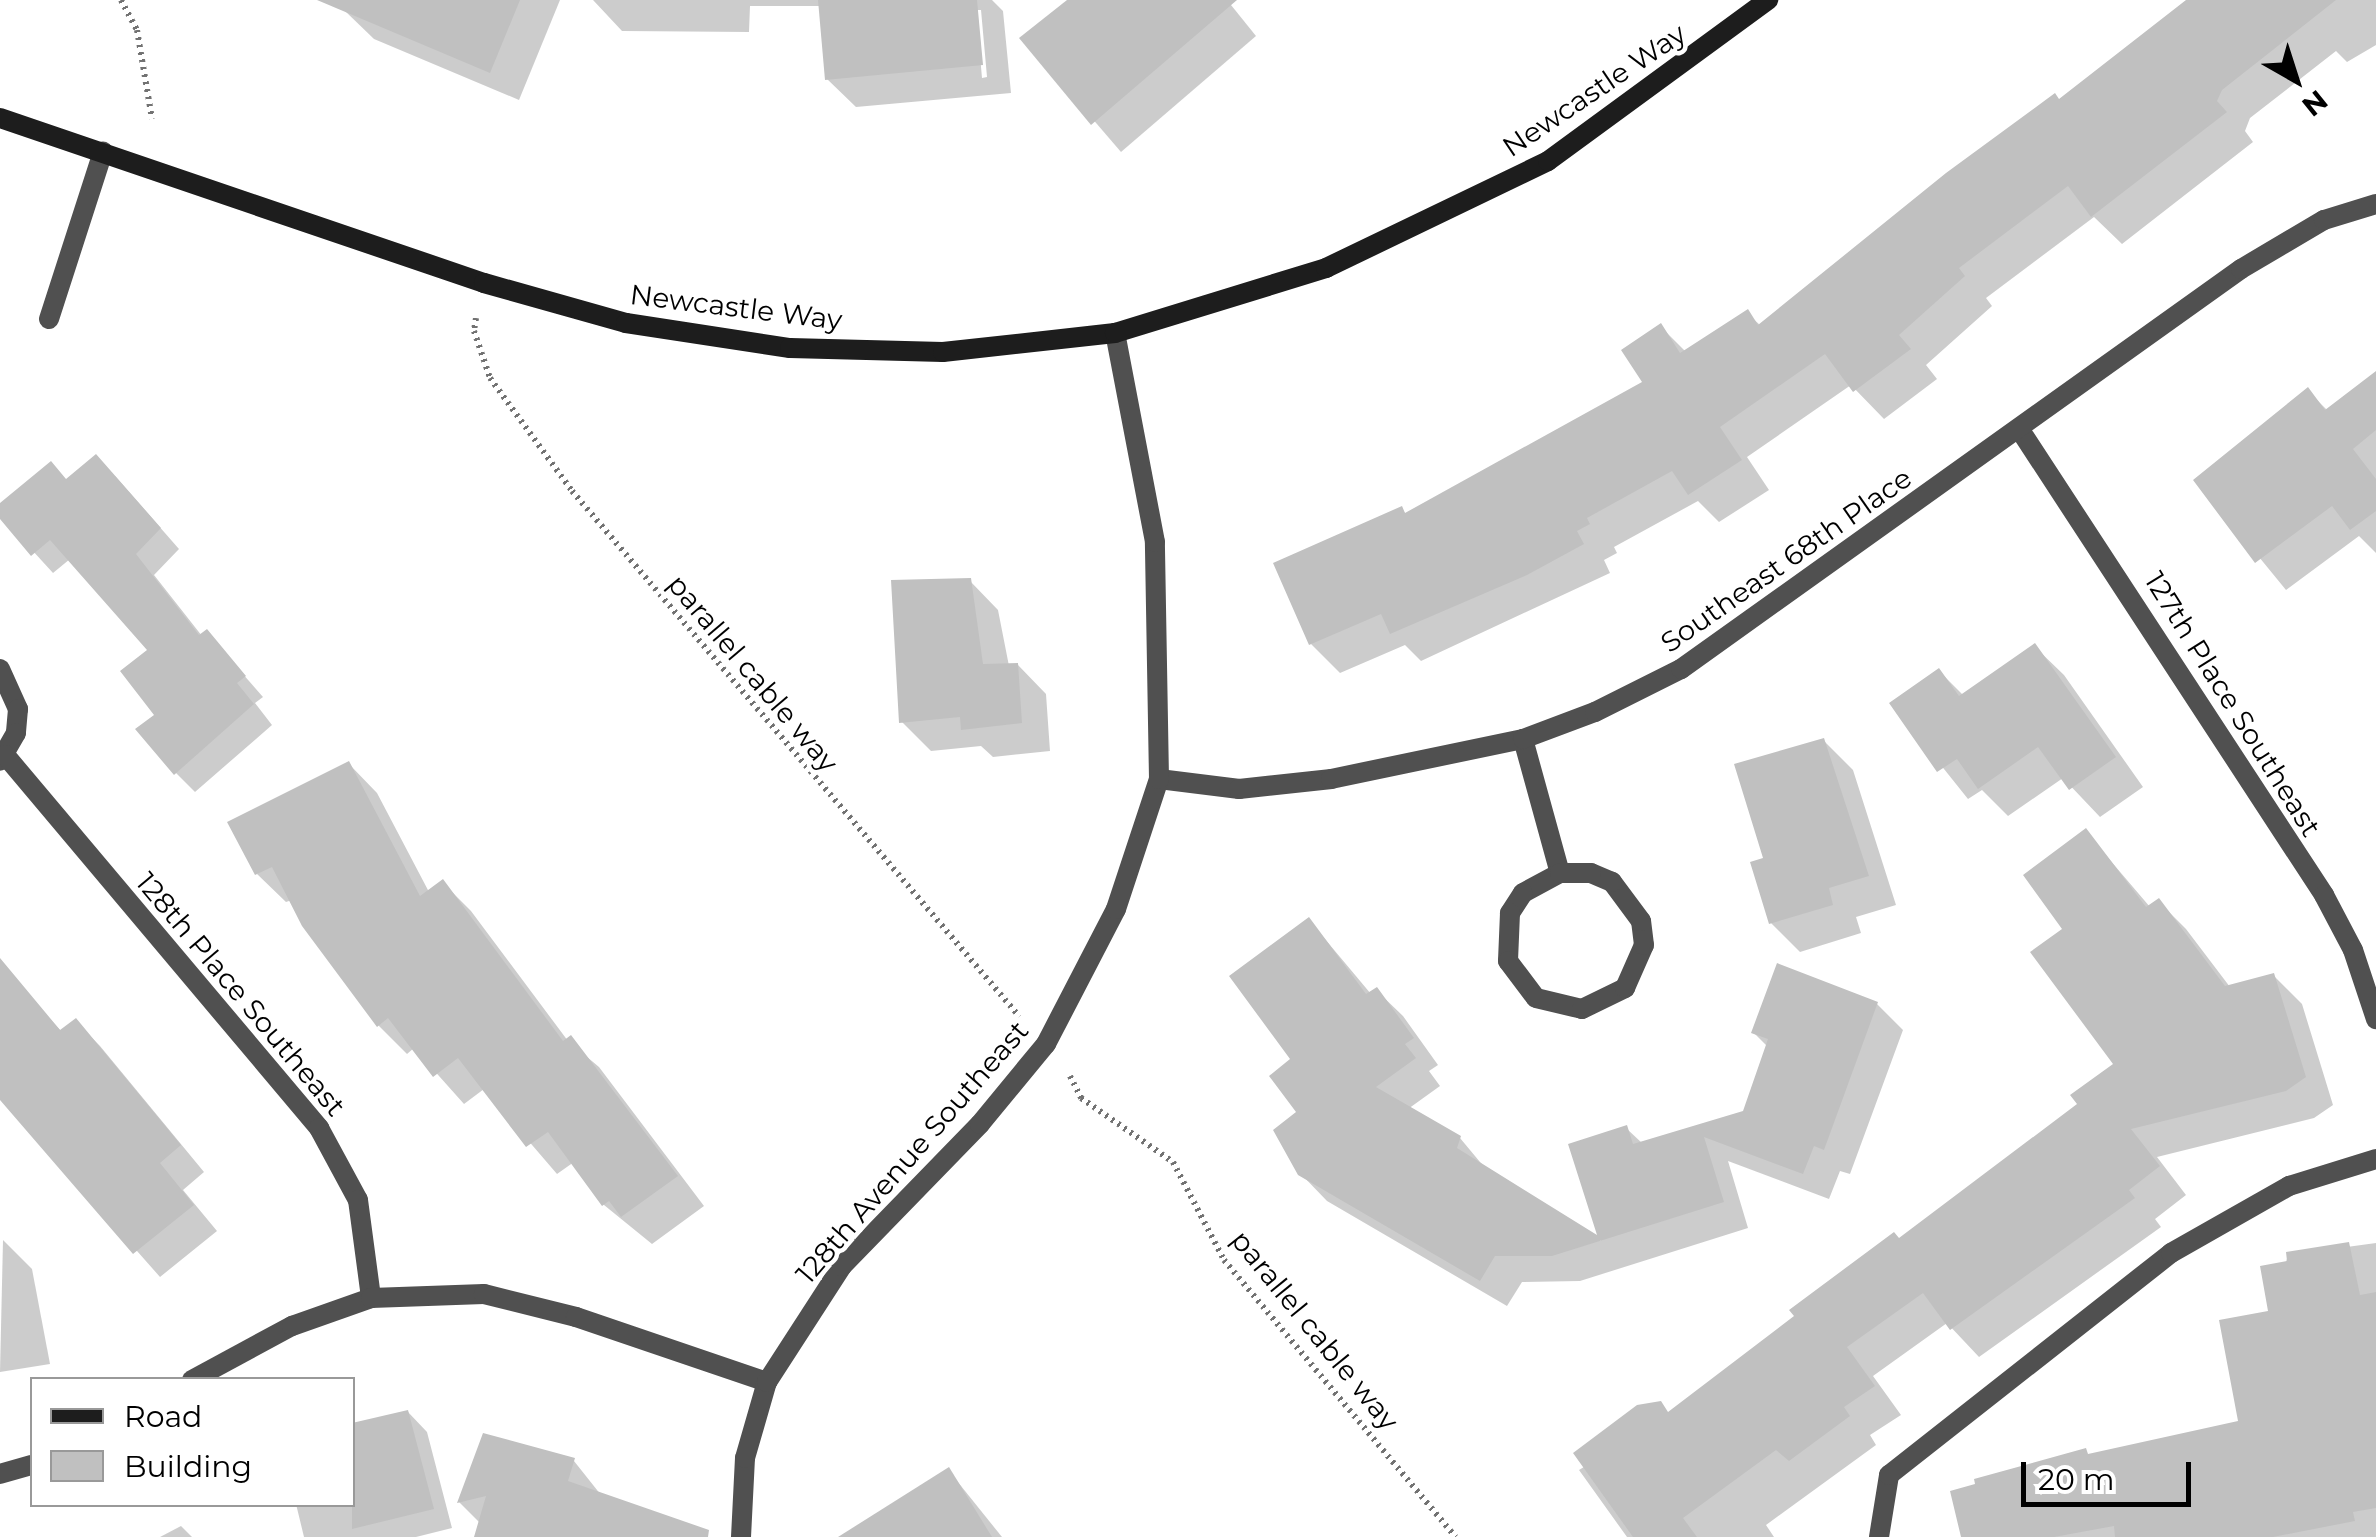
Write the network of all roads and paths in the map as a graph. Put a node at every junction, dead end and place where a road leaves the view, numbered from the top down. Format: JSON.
{"nodes":[{"id":1,"x":121,"y":0,"type":"edge"},
{"id":2,"x":1768,"y":0,"type":"edge"},
{"id":3,"x":0,"y":118,"type":"edge"},
{"id":4,"x":152,"y":119,"type":"dead end"},
{"id":5,"x":103,"y":152,"type":"junction"},
{"id":6,"x":2376,"y":204,"type":"edge"},
{"id":7,"x":49,"y":319,"type":"dead end"},
{"id":8,"x":474,"y":332,"type":"dead end"},
{"id":9,"x":1114,"y":334,"type":"junction"},
{"id":10,"x":2020,"y":430,"type":"junction"},
{"id":11,"x":0,"y":669,"type":"edge"},
{"id":12,"x":1523,"y":739,"type":"junction"},
{"id":13,"x":3,"y":758,"type":"edge"},
{"id":14,"x":1159,"y":779,"type":"junction"},
{"id":15,"x":1560,"y":874,"type":"junction"},
{"id":16,"x":2376,"y":1019,"type":"edge"},
{"id":17,"x":1027,"y":1023,"type":"dead end"},
{"id":18,"x":1065,"y":1066,"type":"dead end"},
{"id":19,"x":2376,"y":1159,"type":"edge"},
{"id":20,"x":371,"y":1298,"type":"junction"},
{"id":21,"x":198,"y":1377,"type":"edge"},
{"id":22,"x":766,"y":1382,"type":"junction"},
{"id":23,"x":30,"y":1466,"type":"edge"},
{"id":24,"x":0,"y":1474,"type":"edge"},
{"id":25,"x":742,"y":1537,"type":"edge"},
{"id":26,"x":1456,"y":1537,"type":"edge"},
{"id":27,"x":1879,"y":1537,"type":"edge"}],
"edges":[{"from":1,"to":4,"type":"path"},
{"from":2,"to":9,"type":"main road","name":"Newcastle Way"},
{"from":3,"to":5,"type":"main road","name":"Newcastle Way"},
{"from":5,"to":7,"type":"street"},
{"from":5,"to":9,"type":"main road","name":"Newcastle Way"},
{"from":6,"to":10,"type":"street","name":"Southeast 68th Place"},
{"from":8,"to":17,"type":"path","name":"parallel cable way"},
{"from":9,"to":14,"type":"street","name":"128th Avenue Southeast"},
{"from":10,"to":12,"type":"street","name":"Southeast 68th Place"},
{"from":10,"to":16,"type":"street","name":"127th Place Southeast"},
{"from":11,"to":13,"type":"street","name":"128th Place Southeast"},
{"from":12,"to":14,"type":"street","name":"Southeast 68th Place"},
{"from":12,"to":15,"type":"street"},
{"from":13,"to":20,"type":"street","name":"128th Place Southeast"},
{"from":14,"to":22,"type":"street","name":"128th Avenue Southeast"},
{"from":15,"to":15,"type":"street"},
{"from":18,"to":26,"type":"path","name":"parallel cable way"},
{"from":19,"to":27,"type":"street"},
{"from":20,"to":21,"type":"street"},
{"from":20,"to":22,"type":"street"},
{"from":22,"to":25,"type":"street","name":"128th Avenue Southeast"},
{"from":23,"to":24,"type":"street"}]}
